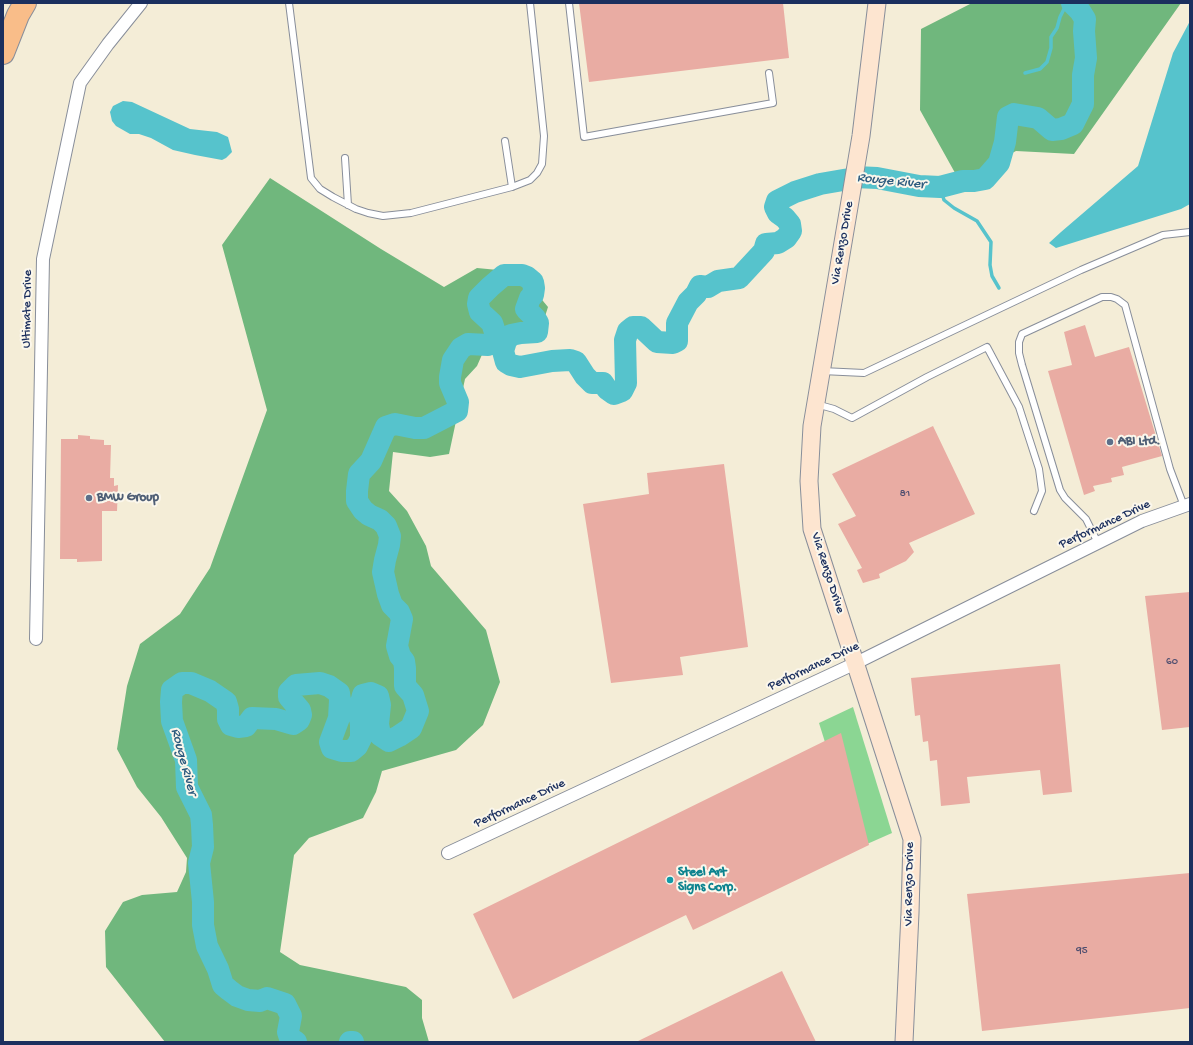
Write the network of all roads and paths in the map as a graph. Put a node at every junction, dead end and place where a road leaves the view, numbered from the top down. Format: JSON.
{"nodes":[{"id":1,"x":25,"y":3,"type":"edge"},
{"id":2,"x":141,"y":3,"type":"edge"},
{"id":3,"x":289,"y":3,"type":"edge"},
{"id":4,"x":530,"y":3,"type":"edge"},
{"id":5,"x":569,"y":3,"type":"edge"},
{"id":6,"x":877,"y":3,"type":"edge"},
{"id":7,"x":3,"y":53,"type":"edge"},
{"id":8,"x":769,"y":73,"type":"dead end"},
{"id":9,"x":506,"y":141,"type":"dead end"},
{"id":10,"x":345,"y":158,"type":"dead end"},
{"id":11,"x":512,"y":187,"type":"junction"},
{"id":12,"x":348,"y":205,"type":"junction"},
{"id":13,"x":1190,"y":232,"type":"edge"},
{"id":14,"x":821,"y":371,"type":"junction"},
{"id":15,"x":816,"y":404,"type":"junction"},
{"id":16,"x":1187,"y":505,"type":"edge"},
{"id":17,"x":1034,"y":511,"type":"dead end"},
{"id":18,"x":1098,"y":543,"type":"junction"},
{"id":19,"x":36,"y":639,"type":"dead end"},
{"id":20,"x":856,"y":663,"type":"junction"},
{"id":21,"x":448,"y":853,"type":"dead end"},
{"id":22,"x":904,"y":1042,"type":"edge"}],
"edges":[{"from":1,"to":7,"type":"highway"},
{"from":2,"to":19,"type":"street","name":"Ultimate Drive"},
{"from":3,"to":12,"type":"lane"},
{"from":4,"to":11,"type":"lane"},
{"from":5,"to":8,"type":"lane"},
{"from":6,"to":14,"type":"street","name":"Via Renzo Drive"},
{"from":9,"to":11,"type":"lane"},
{"from":10,"to":12,"type":"lane"},
{"from":11,"to":12,"type":"lane"},
{"from":13,"to":14,"type":"lane"},
{"from":14,"to":15,"type":"street","name":"Via Renzo Drive"},
{"from":15,"to":17,"type":"lane"},
{"from":15,"to":20,"type":"street","name":"Via Renzo Drive"},
{"from":16,"to":18,"type":"street","name":"Performance Drive"},
{"from":16,"to":18,"type":"lane"},
{"from":18,"to":20,"type":"street","name":"Performance Drive"},
{"from":20,"to":21,"type":"street","name":"Performance Drive"},
{"from":20,"to":22,"type":"street","name":"Via Renzo Drive"}]}
